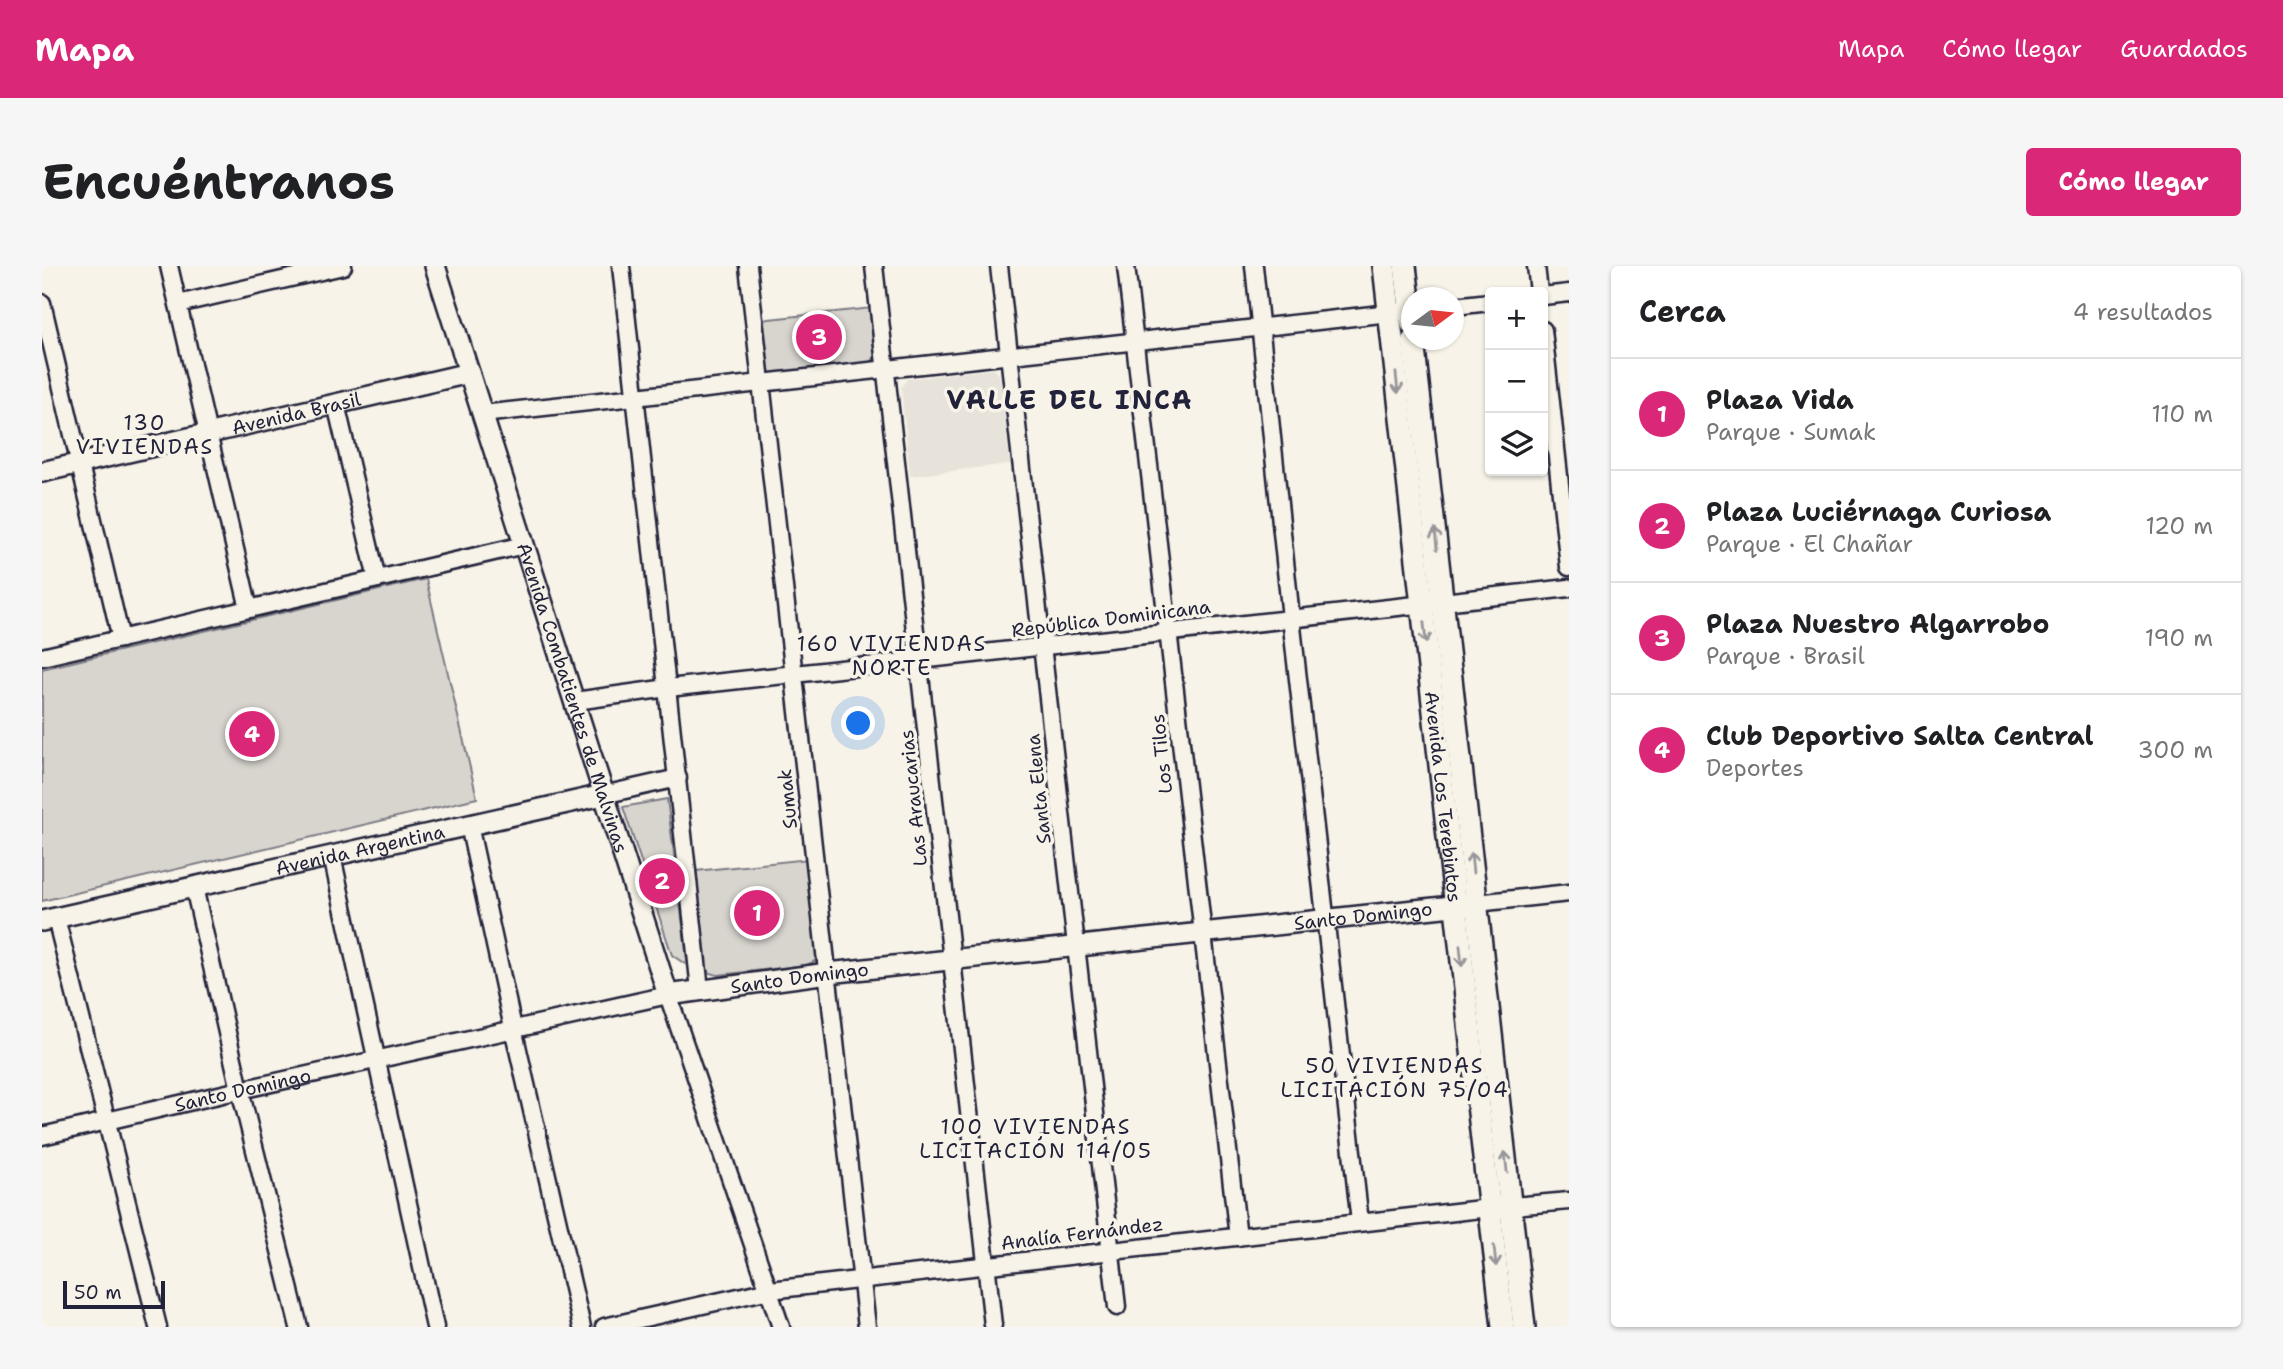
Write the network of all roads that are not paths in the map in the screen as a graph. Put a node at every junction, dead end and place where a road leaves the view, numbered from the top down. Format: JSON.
{"nodes":[{"id":1,"x":169,"y":266,"type":"edge"},
{"id":2,"x":343,"y":266,"type":"edge"},
{"id":3,"x":435,"y":266,"type":"edge"},
{"id":4,"x":621,"y":266,"type":"edge"},
{"id":5,"x":748,"y":266,"type":"edge"},
{"id":6,"x":874,"y":266,"type":"edge"},
{"id":7,"x":999,"y":266,"type":"edge"},
{"id":8,"x":1126,"y":266,"type":"edge"},
{"id":9,"x":1254,"y":266,"type":"edge"},
{"id":10,"x":1384,"y":266,"type":"edge"},
{"id":11,"x":1405,"y":266,"type":"edge"},
{"id":12,"x":1536,"y":266,"type":"edge"},
{"id":13,"x":1405,"y":287,"type":"edge"},
{"id":14,"x":1538,"y":287,"type":"edge"},
{"id":15,"x":1569,"y":293,"type":"edge"},
{"id":16,"x":1548,"y":295,"type":"edge"},
{"id":17,"x":42,"y":303,"type":"edge"},
{"id":18,"x":1485,"y":303,"type":"edge"},
{"id":19,"x":178,"y":304,"type":"junction"},
{"id":20,"x":1401,"y":304,"type":"edge"},
{"id":21,"x":1464,"y":305,"type":"edge"},
{"id":22,"x":1401,"y":315,"type":"edge"},
{"id":23,"x":1261,"y":328,"type":"junction"},
{"id":24,"x":1135,"y":343,"type":"junction"},
{"id":25,"x":1409,"y":350,"type":"edge"},
{"id":26,"x":1414,"y":350,"type":"edge"},
{"id":27,"x":1545,"y":350,"type":"edge"},
{"id":28,"x":1009,"y":357,"type":"junction"},
{"id":29,"x":886,"y":371,"type":"junction"},
{"id":30,"x":469,"y":373,"type":"junction"},
{"id":31,"x":761,"y":384,"type":"junction"},
{"id":32,"x":637,"y":398,"type":"junction"},
{"id":33,"x":336,"y":404,"type":"junction"},
{"id":34,"x":482,"y":414,"type":"junction"},
{"id":35,"x":208,"y":433,"type":"junction"},
{"id":36,"x":80,"y":463,"type":"junction"},
{"id":37,"x":42,"y":472,"type":"edge"},
{"id":38,"x":524,"y":545,"type":"junction"},
{"id":39,"x":1569,"y":567,"type":"edge"},
{"id":40,"x":377,"y":579,"type":"junction"},
{"id":41,"x":1569,"y":588,"type":"edge"},
{"id":42,"x":1432,"y":603,"type":"junction"},
{"id":43,"x":249,"y":609,"type":"junction"},
{"id":44,"x":1291,"y":618,"type":"junction"},
{"id":45,"x":1168,"y":633,"type":"junction"},
{"id":46,"x":121,"y":639,"type":"junction"},
{"id":47,"x":1043,"y":647,"type":"junction"},
{"id":48,"x":42,"y":657,"type":"edge"},
{"id":49,"x":919,"y":661,"type":"junction"},
{"id":50,"x":795,"y":674,"type":"junction"},
{"id":51,"x":668,"y":688,"type":"junction"},
{"id":52,"x":575,"y":701,"type":"junction"},
{"id":53,"x":678,"y":778,"type":"junction"},
{"id":54,"x":603,"y":795,"type":"junction"},
{"id":55,"x":470,"y":825,"type":"junction"},
{"id":56,"x":332,"y":856,"type":"junction"},
{"id":57,"x":194,"y":887,"type":"junction"},
{"id":58,"x":1569,"y":893,"type":"edge"},
{"id":59,"x":1466,"y":904,"type":"junction"},
{"id":60,"x":1325,"y":918,"type":"junction"},
{"id":61,"x":49,"y":920,"type":"edge"},
{"id":62,"x":1202,"y":931,"type":"junction"},
{"id":63,"x":1077,"y":946,"type":"junction"},
{"id":64,"x":952,"y":960,"type":"junction"},
{"id":65,"x":828,"y":974,"type":"junction"},
{"id":66,"x":700,"y":990,"type":"junction"},
{"id":67,"x":668,"y":995,"type":"junction"},
{"id":68,"x":513,"y":1028,"type":"junction"},
{"id":69,"x":377,"y":1059,"type":"junction"},
{"id":70,"x":240,"y":1090,"type":"junction"},
{"id":71,"x":106,"y":1122,"type":"junction"},
{"id":72,"x":42,"y":1136,"type":"edge"},
{"id":73,"x":1569,"y":1201,"type":"edge"},
{"id":74,"x":1500,"y":1207,"type":"junction"},
{"id":75,"x":1360,"y":1222,"type":"junction"},
{"id":76,"x":1237,"y":1237,"type":"junction"},
{"id":77,"x":1111,"y":1251,"type":"junction"},
{"id":78,"x":986,"y":1266,"type":"junction"},
{"id":79,"x":862,"y":1280,"type":"junction"},
{"id":80,"x":770,"y":1290,"type":"junction"},
{"id":81,"x":1117,"y":1307,"type":"dead end"},
{"id":82,"x":993,"y":1325,"type":"dead end"},
{"id":83,"x":158,"y":1327,"type":"edge"},
{"id":84,"x":299,"y":1327,"type":"edge"},
{"id":85,"x":435,"y":1327,"type":"edge"},
{"id":86,"x":582,"y":1327,"type":"edge"},
{"id":87,"x":604,"y":1327,"type":"edge"},
{"id":88,"x":781,"y":1327,"type":"edge"},
{"id":89,"x":867,"y":1327,"type":"edge"},
{"id":90,"x":1503,"y":1327,"type":"edge"},
{"id":91,"x":1524,"y":1327,"type":"edge"}],
"edges":[{"from":1,"to":19,"type":"street"},
{"from":2,"to":19,"type":"street"},
{"from":3,"to":30,"type":"street","name":"Avenida Combatientes de Malvinas"},
{"from":4,"to":32,"type":"street"},
{"from":5,"to":31,"type":"street","name":"Sumak"},
{"from":6,"to":29,"type":"street","name":"Las Araucarias"},
{"from":7,"to":28,"type":"street","name":"Santa Elena"},
{"from":8,"to":24,"type":"street","name":"Los Tilos"},
{"from":9,"to":23,"type":"street"},
{"from":10,"to":20,"type":"main road","name":"Avenida Los Terebintos"},
{"from":11,"to":13,"type":"main road","name":"Avenida Los Terebintos"},
{"from":12,"to":14,"type":"street"},
{"from":15,"to":16,"type":"street"},
{"from":17,"to":36,"type":"street"},
{"from":18,"to":21,"type":"street"},
{"from":19,"to":35,"type":"street"},
{"from":22,"to":23,"type":"street"},
{"from":23,"to":24,"type":"street"},
{"from":23,"to":44,"type":"street"},
{"from":24,"to":28,"type":"street"},
{"from":24,"to":45,"type":"street","name":"Los Tilos"},
{"from":25,"to":42,"type":"main road","name":"Avenida Los Terebintos","one_way":true},
{"from":42,"to":26,"type":"main road","name":"Avenida Los Terebintos","one_way":true},
{"from":27,"to":39,"type":"street"},
{"from":28,"to":29,"type":"street"},
{"from":28,"to":47,"type":"street","name":"Santa Elena"},
{"from":29,"to":31,"type":"street"},
{"from":29,"to":49,"type":"street","name":"Las Araucarias"},
{"from":30,"to":33,"type":"street","name":"Avenida Brasil"},
{"from":30,"to":34,"type":"street","name":"Avenida Combatientes de Malvinas"},
{"from":31,"to":32,"type":"street"},
{"from":31,"to":50,"type":"street","name":"Sumak"},
{"from":32,"to":34,"type":"street"},
{"from":32,"to":51,"type":"street"},
{"from":33,"to":35,"type":"street","name":"Avenida Brasil"},
{"from":33,"to":40,"type":"street"},
{"from":34,"to":38,"type":"street","name":"Avenida Combatientes de Malvinas"},
{"from":35,"to":36,"type":"street","name":"Avenida Brasil"},
{"from":35,"to":43,"type":"street"},
{"from":36,"to":37,"type":"street","name":"Avenida Brasil"},
{"from":36,"to":46,"type":"street"},
{"from":38,"to":40,"type":"street"},
{"from":38,"to":52,"type":"street","name":"Avenida Combatientes de Malvinas"},
{"from":40,"to":43,"type":"street"},
{"from":41,"to":42,"type":"street","name":"República Dominicana"},
{"from":42,"to":44,"type":"street","name":"República Dominicana"},
{"from":42,"to":59,"type":"main road","name":"Avenida Los Terebintos"},
{"from":43,"to":46,"type":"street"},
{"from":44,"to":45,"type":"street","name":"República Dominicana"},
{"from":44,"to":60,"type":"street"},
{"from":45,"to":47,"type":"street","name":"República Dominicana"},
{"from":45,"to":62,"type":"street","name":"Los Tilos"},
{"from":46,"to":48,"type":"street"},
{"from":47,"to":49,"type":"street","name":"República Dominicana"},
{"from":47,"to":63,"type":"street","name":"Santa Elena"},
{"from":49,"to":50,"type":"street","name":"República Dominicana"},
{"from":49,"to":64,"type":"street","name":"Las Araucarias"},
{"from":50,"to":51,"type":"street","name":"República Dominicana"},
{"from":50,"to":65,"type":"street","name":"Sumak"},
{"from":51,"to":52,"type":"street","name":"República Dominicana"},
{"from":51,"to":53,"type":"street"},
{"from":52,"to":54,"type":"street","name":"Avenida Combatientes de Malvinas"},
{"from":53,"to":54,"type":"street","name":"Avenida Argentina"},
{"from":53,"to":66,"type":"street"},
{"from":54,"to":55,"type":"street","name":"Avenida Argentina"},
{"from":54,"to":67,"type":"street","name":"Avenida Combatientes de Malvinas"},
{"from":55,"to":56,"type":"street","name":"Avenida Argentina"},
{"from":55,"to":68,"type":"street"},
{"from":56,"to":57,"type":"street","name":"Avenida Argentina"},
{"from":56,"to":69,"type":"street"},
{"from":57,"to":61,"type":"street","name":"Avenida Argentina"},
{"from":57,"to":70,"type":"street"},
{"from":58,"to":59,"type":"street","name":"Santo Domingo"},
{"from":59,"to":60,"type":"street","name":"Santo Domingo"},
{"from":59,"to":74,"type":"main road","name":"Avenida Los Terebintos"},
{"from":60,"to":62,"type":"street","name":"Santo Domingo"},
{"from":60,"to":75,"type":"street"},
{"from":61,"to":71,"type":"street"},
{"from":62,"to":63,"type":"street","name":"Santo Domingo"},
{"from":62,"to":76,"type":"street","name":"Los Tilos"},
{"from":63,"to":64,"type":"street","name":"Santo Domingo"},
{"from":63,"to":77,"type":"street","name":"Santa Elena"},
{"from":64,"to":65,"type":"street","name":"Santo Domingo"},
{"from":64,"to":78,"type":"street","name":"Las Araucarias"},
{"from":65,"to":66,"type":"street","name":"Santo Domingo"},
{"from":65,"to":79,"type":"street","name":"Sumak"},
{"from":66,"to":67,"type":"street","name":"Santo Domingo"},
{"from":67,"to":68,"type":"street","name":"Santo Domingo"},
{"from":67,"to":80,"type":"street","name":"Avenida Combatientes de Malvinas"},
{"from":68,"to":69,"type":"street","name":"Santo Domingo"},
{"from":68,"to":86,"type":"street"},
{"from":69,"to":70,"type":"street","name":"Santo Domingo"},
{"from":69,"to":85,"type":"street"},
{"from":70,"to":71,"type":"street","name":"Santo Domingo"},
{"from":70,"to":84,"type":"street"},
{"from":71,"to":72,"type":"street","name":"Santo Domingo"},
{"from":71,"to":83,"type":"street"},
{"from":73,"to":74,"type":"street","name":"Analía Fernández"},
{"from":74,"to":75,"type":"street","name":"Analía Fernández"},
{"from":74,"to":90,"type":"main road","name":"Avenida Los Terebintos","one_way":true},
{"from":74,"to":91,"type":"main road","name":"Avenida Los Terebintos"},
{"from":75,"to":76,"type":"street","name":"Analía Fernández"},
{"from":76,"to":77,"type":"street","name":"Analía Fernández"},
{"from":77,"to":78,"type":"street","name":"Analía Fernández"},
{"from":77,"to":81,"type":"street","name":"Santa Elena"},
{"from":78,"to":79,"type":"street","name":"Analía Fernández"},
{"from":78,"to":82,"type":"street","name":"Las Araucarias"},
{"from":79,"to":80,"type":"street","name":"Analía Fernández"},
{"from":79,"to":89,"type":"street","name":"Sumak"},
{"from":80,"to":87,"type":"street","name":"Analía Fernández"},
{"from":80,"to":88,"type":"street","name":"Avenida Combatientes de Malvinas"}]}
